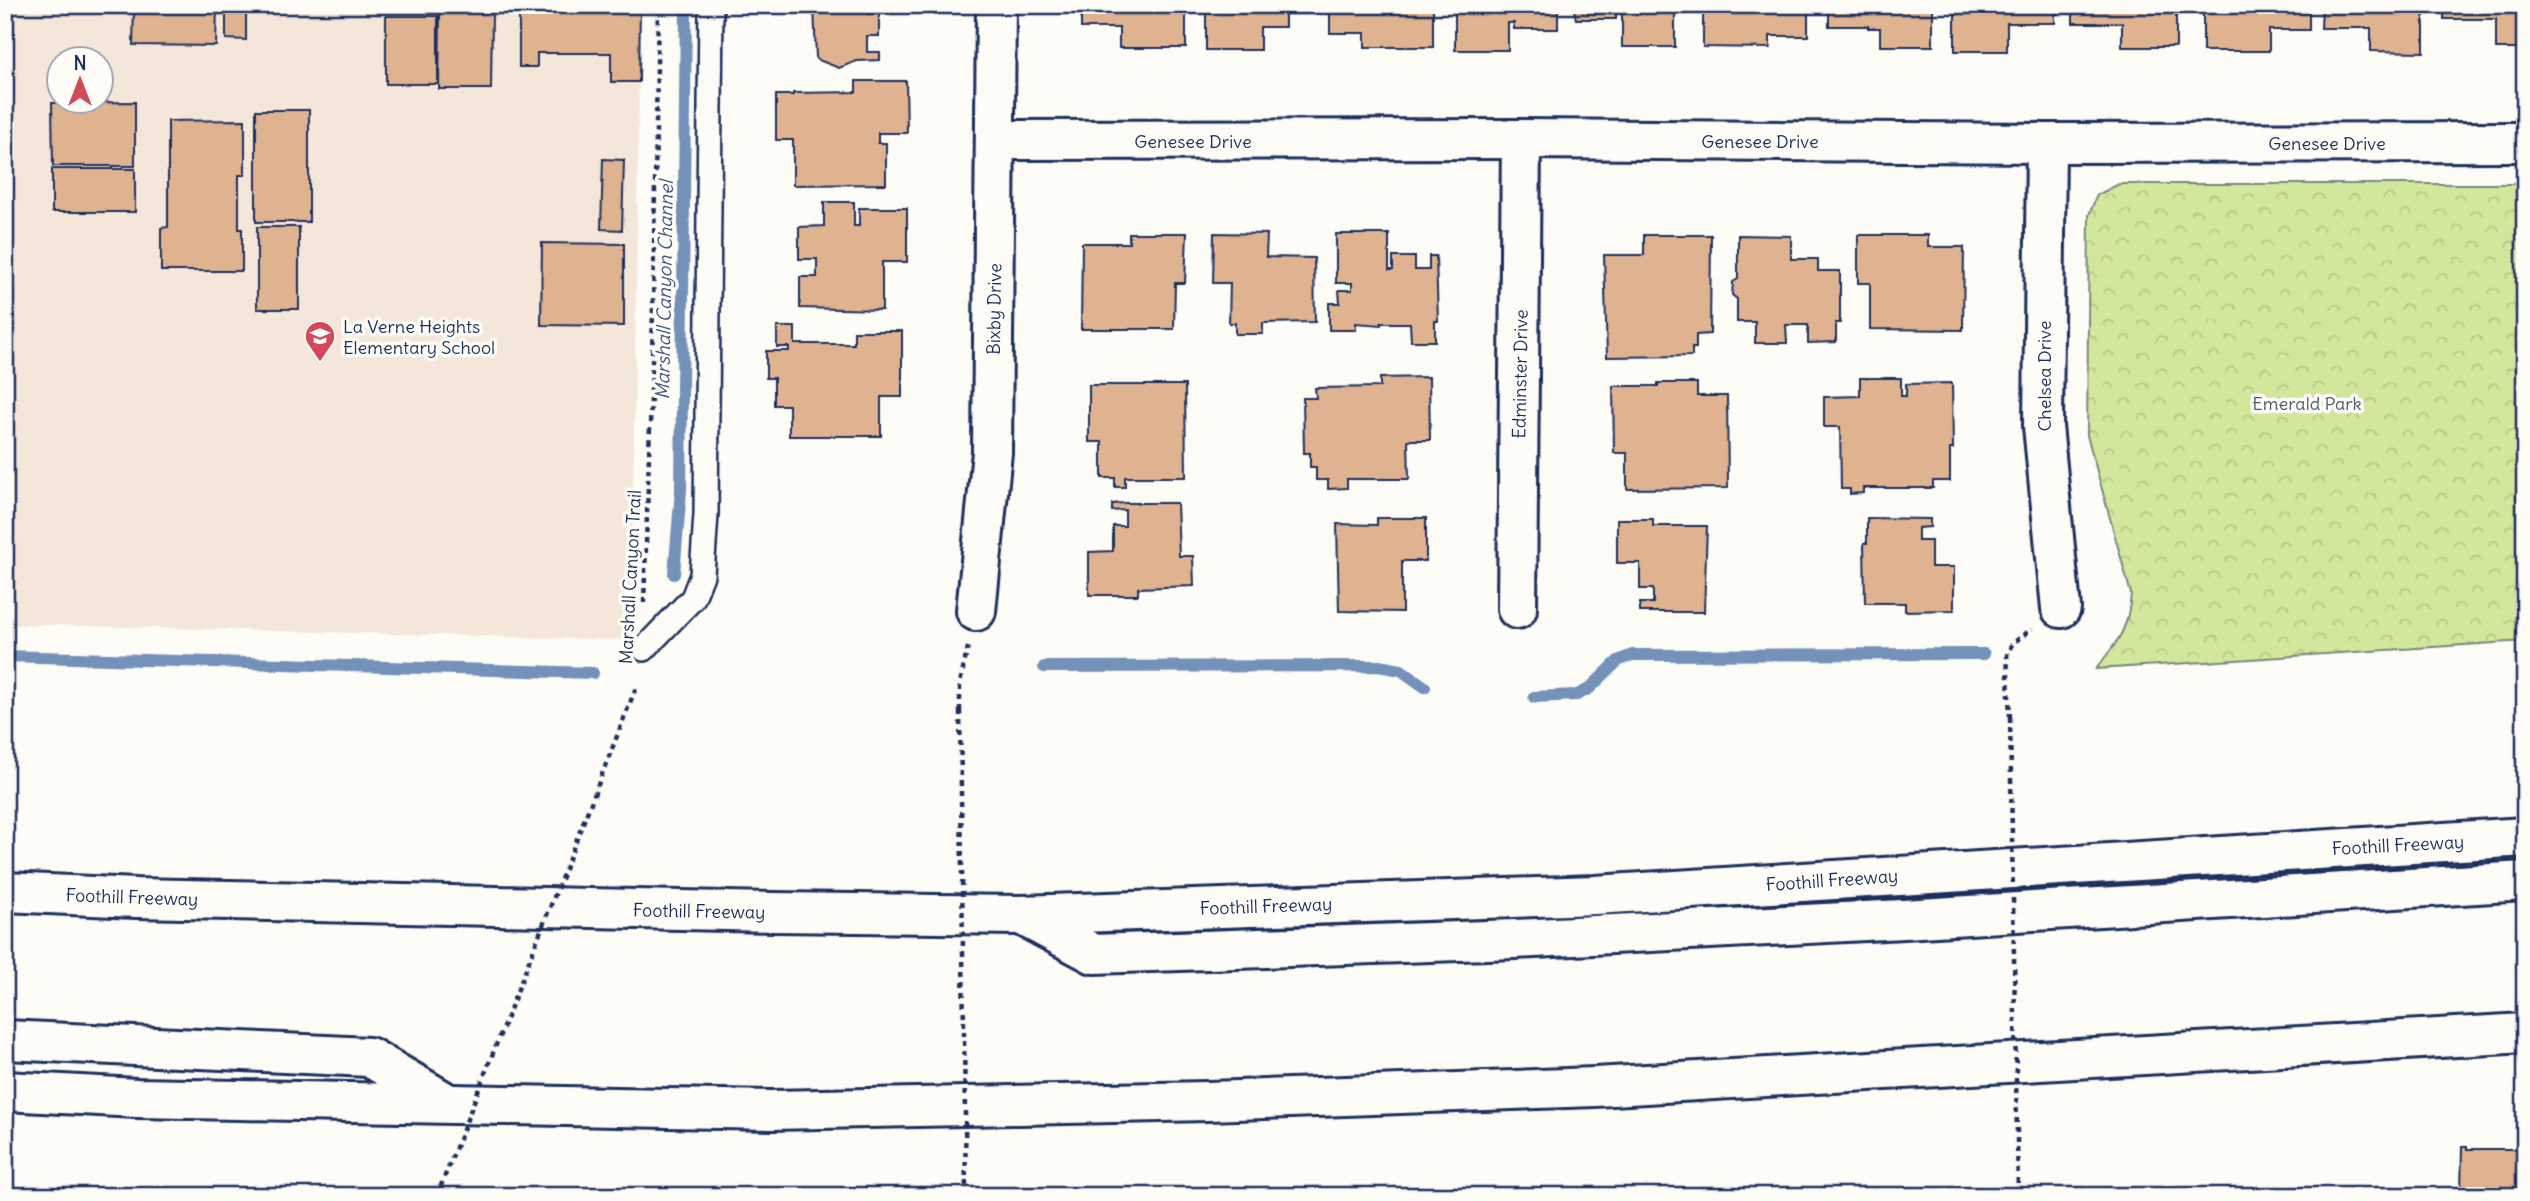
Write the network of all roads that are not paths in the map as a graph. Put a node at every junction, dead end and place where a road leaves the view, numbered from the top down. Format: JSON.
{"nodes":[{"id":1,"x":711,"y":5,"type":"edge"},
{"id":2,"x":996,"y":5,"type":"edge"},
{"id":3,"x":1521,"y":139,"type":"junction"},
{"id":4,"x":996,"y":140,"type":"junction"},
{"id":5,"x":2525,"y":142,"type":"edge"},
{"id":6,"x":2046,"y":143,"type":"junction"},
{"id":7,"x":2061,"y":608,"type":"road end"},
{"id":8,"x":1517,"y":609,"type":"dead end"},
{"id":9,"x":976,"y":611,"type":"road end"},
{"id":10,"x":644,"y":649,"type":"road end"},
{"id":11,"x":2525,"y":837,"type":"edge"},
{"id":12,"x":2525,"y":881,"type":"edge"},
{"id":13,"x":5,"y":892,"type":"edge"},
{"id":14,"x":1021,"y":915,"type":"junction"},
{"id":15,"x":2525,"y":1033,"type":"edge"},
{"id":16,"x":5,"y":1040,"type":"edge"},
{"id":17,"x":5,"y":1091,"type":"edge"},
{"id":18,"x":449,"y":1104,"type":"junction"}],
"edges":[{"from":1,"to":10,"type":"lane"},
{"from":2,"to":4,"type":"main road","name":"Bixby Drive"},
{"from":3,"to":4,"type":"main road","name":"Genesee Drive"},
{"from":3,"to":6,"type":"main road","name":"Genesee Drive"},
{"from":3,"to":8,"type":"main road","name":"Edminster Drive"},
{"from":4,"to":9,"type":"main road","name":"Bixby Drive"},
{"from":5,"to":6,"type":"main road","name":"Genesee Drive"},
{"from":6,"to":7,"type":"main road","name":"Chelsea Drive"},
{"from":11,"to":14,"type":"main road","name":"Foothill Freeway"},
{"from":12,"to":14,"type":"main road"},
{"from":13,"to":14,"type":"main road","name":"Foothill Freeway"},
{"from":15,"to":18,"type":"main road"},
{"from":16,"to":18,"type":"main road"},
{"from":17,"to":18,"type":"main road"}]}
